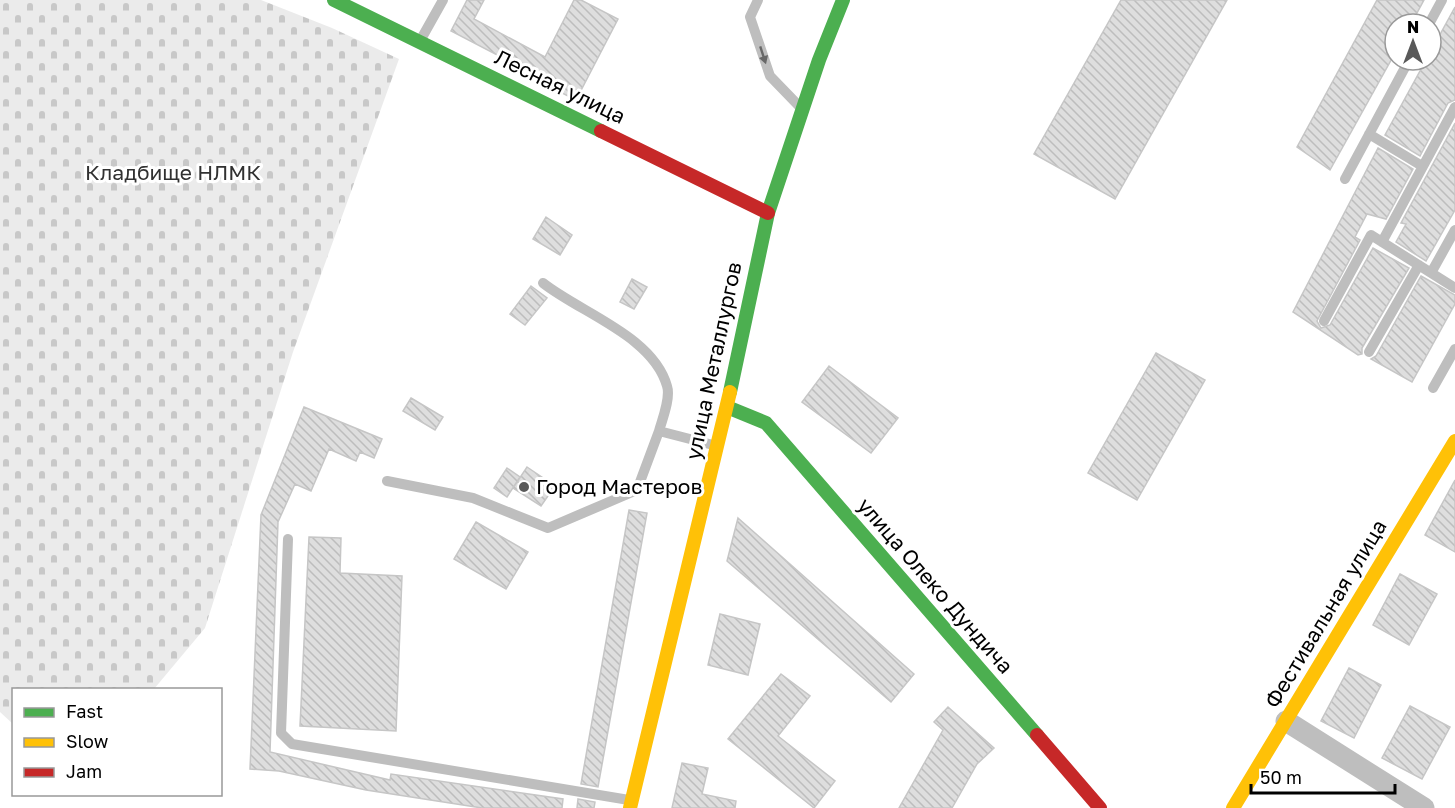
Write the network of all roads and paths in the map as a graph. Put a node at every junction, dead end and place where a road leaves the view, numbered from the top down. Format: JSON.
{"nodes":[{"id":1,"x":334,"y":0,"type":"edge"},
{"id":2,"x":443,"y":0,"type":"edge"},
{"id":3,"x":758,"y":0,"type":"edge"},
{"id":4,"x":843,"y":0,"type":"edge"},
{"id":5,"x":420,"y":41,"type":"junction"},
{"id":6,"x":1403,"y":72,"type":"edge"},
{"id":7,"x":1455,"y":107,"type":"edge"},
{"id":8,"x":802,"y":109,"type":"junction"},
{"id":9,"x":1369,"y":134,"type":"junction"},
{"id":10,"x":1422,"y":166,"type":"junction"},
{"id":11,"x":1345,"y":179,"type":"dead end"},
{"id":12,"x":768,"y":213,"type":"junction"},
{"id":13,"x":1455,"y":230,"type":"edge"},
{"id":14,"x":1382,"y":242,"type":"junction"},
{"id":15,"x":1419,"y":265,"type":"junction"},
{"id":16,"x":1431,"y":273,"type":"junction"},
{"id":17,"x":543,"y":283,"type":"dead end"},
{"id":18,"x":1455,"y":288,"type":"edge"},
{"id":19,"x":1324,"y":321,"type":"dead end"},
{"id":20,"x":1455,"y":349,"type":"edge"},
{"id":21,"x":1369,"y":352,"type":"dead end"},
{"id":22,"x":1433,"y":388,"type":"dead end"},
{"id":23,"x":727,"y":407,"type":"junction"},
{"id":24,"x":659,"y":431,"type":"junction"},
{"id":25,"x":1455,"y":441,"type":"edge"},
{"id":26,"x":717,"y":446,"type":"junction"},
{"id":27,"x":387,"y":481,"type":"dead end"},
{"id":28,"x":288,"y":539,"type":"dead end"},
{"id":29,"x":1286,"y":721,"type":"junction"},
{"id":30,"x":631,"y":804,"type":"edge"},
{"id":31,"x":1100,"y":808,"type":"edge"},
{"id":32,"x":1233,"y":808,"type":"edge"},
{"id":33,"x":1424,"y":808,"type":"edge"}],
"edges":[{"from":1,"to":5,"type":"street","name":"Лесная улица"},
{"from":2,"to":5,"type":"lane"},
{"from":3,"to":8,"type":"lane","one_way":true},
{"from":4,"to":8,"type":"street","name":"улица Металлургов"},
{"from":5,"to":12,"type":"street","name":"Лесная улица"},
{"from":6,"to":9,"type":"lane"},
{"from":7,"to":10,"type":"lane"},
{"from":8,"to":12,"type":"street","name":"улица Металлургов"},
{"from":9,"to":10,"type":"lane"},
{"from":9,"to":11,"type":"lane"},
{"from":10,"to":14,"type":"lane"},
{"from":12,"to":23,"type":"street","name":"улица Металлургов"},
{"from":13,"to":16,"type":"lane"},
{"from":14,"to":15,"type":"lane"},
{"from":14,"to":19,"type":"lane"},
{"from":15,"to":16,"type":"lane"},
{"from":15,"to":21,"type":"lane"},
{"from":16,"to":18,"type":"lane"},
{"from":17,"to":24,"type":"lane"},
{"from":20,"to":22,"type":"lane"},
{"from":23,"to":26,"type":"street","name":"улица Металлургов"},
{"from":23,"to":31,"type":"street","name":"улица Олеко Дундича"},
{"from":24,"to":26,"type":"lane"},
{"from":24,"to":27,"type":"lane"},
{"from":25,"to":29,"type":"street","name":"Фестивальная улица"},
{"from":26,"to":30,"type":"street","name":"улица Металлургов"},
{"from":28,"to":30,"type":"lane"},
{"from":29,"to":32,"type":"street","name":"Фестивальная улица"},
{"from":29,"to":33,"type":"street"}]}
